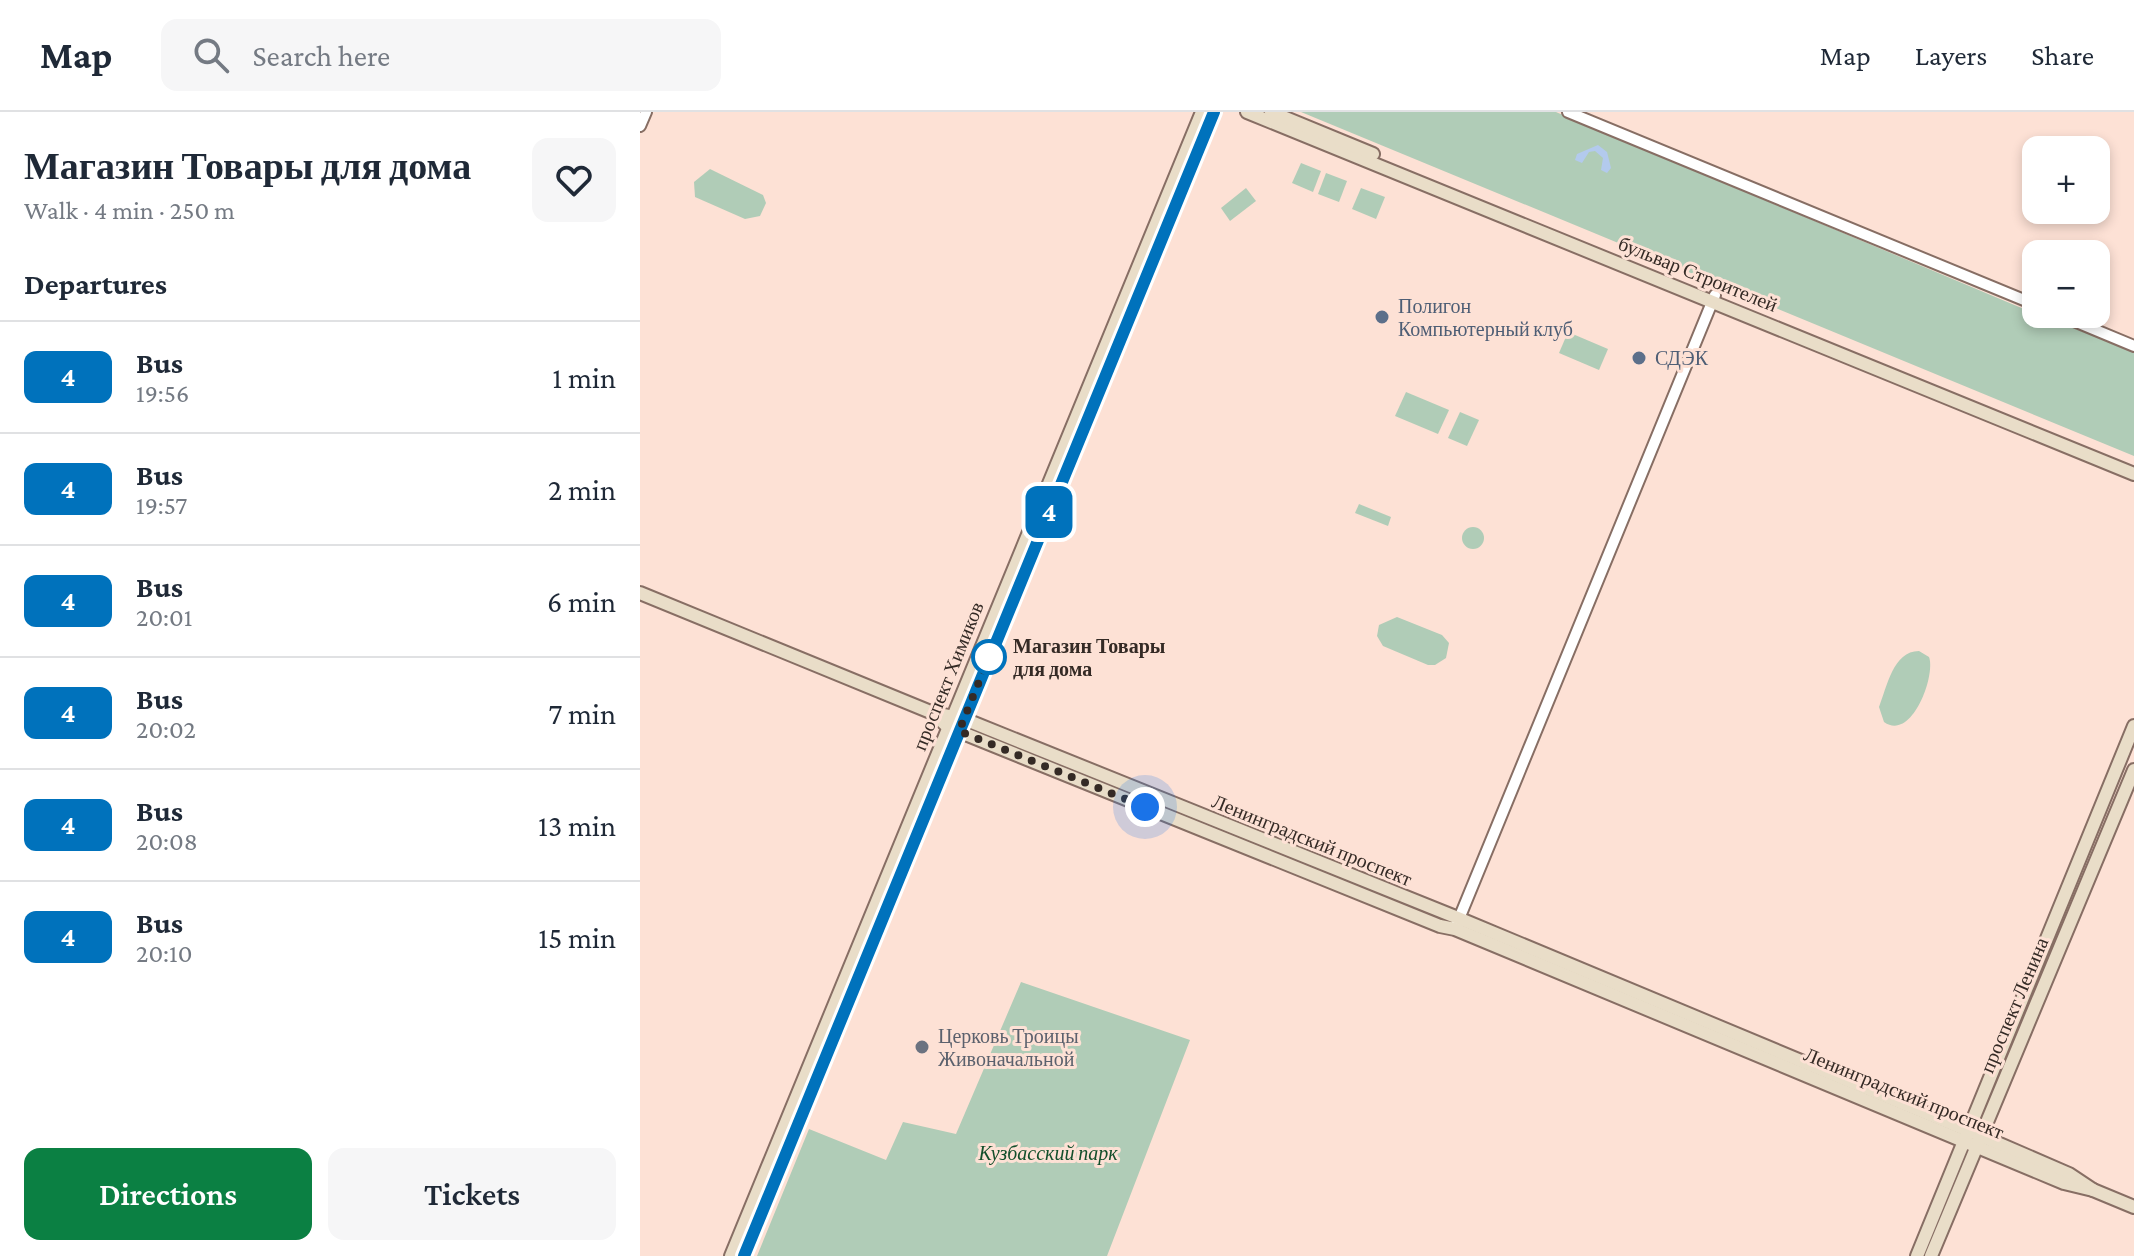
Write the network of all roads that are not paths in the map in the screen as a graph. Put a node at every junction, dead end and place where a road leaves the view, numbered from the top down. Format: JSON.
{"nodes":[{"id":1,"x":646,"y":112,"type":"edge"},
{"id":2,"x":1202,"y":112,"type":"edge"},
{"id":3,"x":1214,"y":112,"type":"edge"},
{"id":4,"x":1247,"y":112,"type":"edge"},
{"id":5,"x":1271,"y":112,"type":"edge"},
{"id":6,"x":1568,"y":112,"type":"edge"},
{"id":7,"x":640,"y":126,"type":"edge"},
{"id":8,"x":1714,"y":298,"type":"junction"},
{"id":9,"x":2022,"y":299,"type":"edge"},
{"id":10,"x":2091,"y":328,"type":"edge"},
{"id":11,"x":2134,"y":346,"type":"edge"},
{"id":12,"x":2134,"y":468,"type":"edge"},
{"id":13,"x":2134,"y":474,"type":"edge"},
{"id":14,"x":640,"y":593,"type":"edge"},
{"id":15,"x":956,"y":723,"type":"junction"},
{"id":16,"x":2134,"y":726,"type":"edge"},
{"id":17,"x":2134,"y":770,"type":"edge"},
{"id":18,"x":1456,"y":924,"type":"junction"},
{"id":19,"x":1965,"y":1135,"type":"junction"},
{"id":20,"x":1979,"y":1140,"type":"junction"},
{"id":21,"x":2134,"y":1207,"type":"edge"},
{"id":22,"x":731,"y":1256,"type":"edge"},
{"id":23,"x":744,"y":1256,"type":"edge"},
{"id":24,"x":1917,"y":1256,"type":"edge"},
{"id":25,"x":1931,"y":1256,"type":"edge"}],
"edges":[{"from":1,"to":7,"type":"street"},
{"from":2,"to":15,"type":"main road","name":"проспект Химиков"},
{"from":3,"to":15,"type":"main road","name":"проспект Химиков"},
{"from":4,"to":8,"type":"main road","name":"бульвар Строителей"},
{"from":5,"to":8,"type":"main road","name":"бульвар Строителей"},
{"from":6,"to":9,"type":"street"},
{"from":8,"to":12,"type":"main road","name":"бульвар Строителей"},
{"from":8,"to":13,"type":"main road","name":"бульвар Строителей"},
{"from":8,"to":18,"type":"street"},
{"from":10,"to":11,"type":"street"},
{"from":14,"to":15,"type":"main road"},
{"from":15,"to":18,"type":"main road","name":"Ленинградский проспект"},
{"from":15,"to":22,"type":"main road","name":"проспект Химиков"},
{"from":15,"to":23,"type":"main road","name":"проспект Химиков"},
{"from":16,"to":19,"type":"main road","name":"проспект Ленина"},
{"from":17,"to":20,"type":"main road","name":"проспект Ленина"},
{"from":18,"to":19,"type":"main road","name":"Ленинградский проспект"},
{"from":19,"to":20,"type":"main road","name":"Ленинградский проспект"},
{"from":19,"to":24,"type":"main road","name":"проспект Ленина"},
{"from":20,"to":21,"type":"main road","name":"Ленинградский проспект"},
{"from":20,"to":25,"type":"main road","name":"проспект Ленина"}]}
